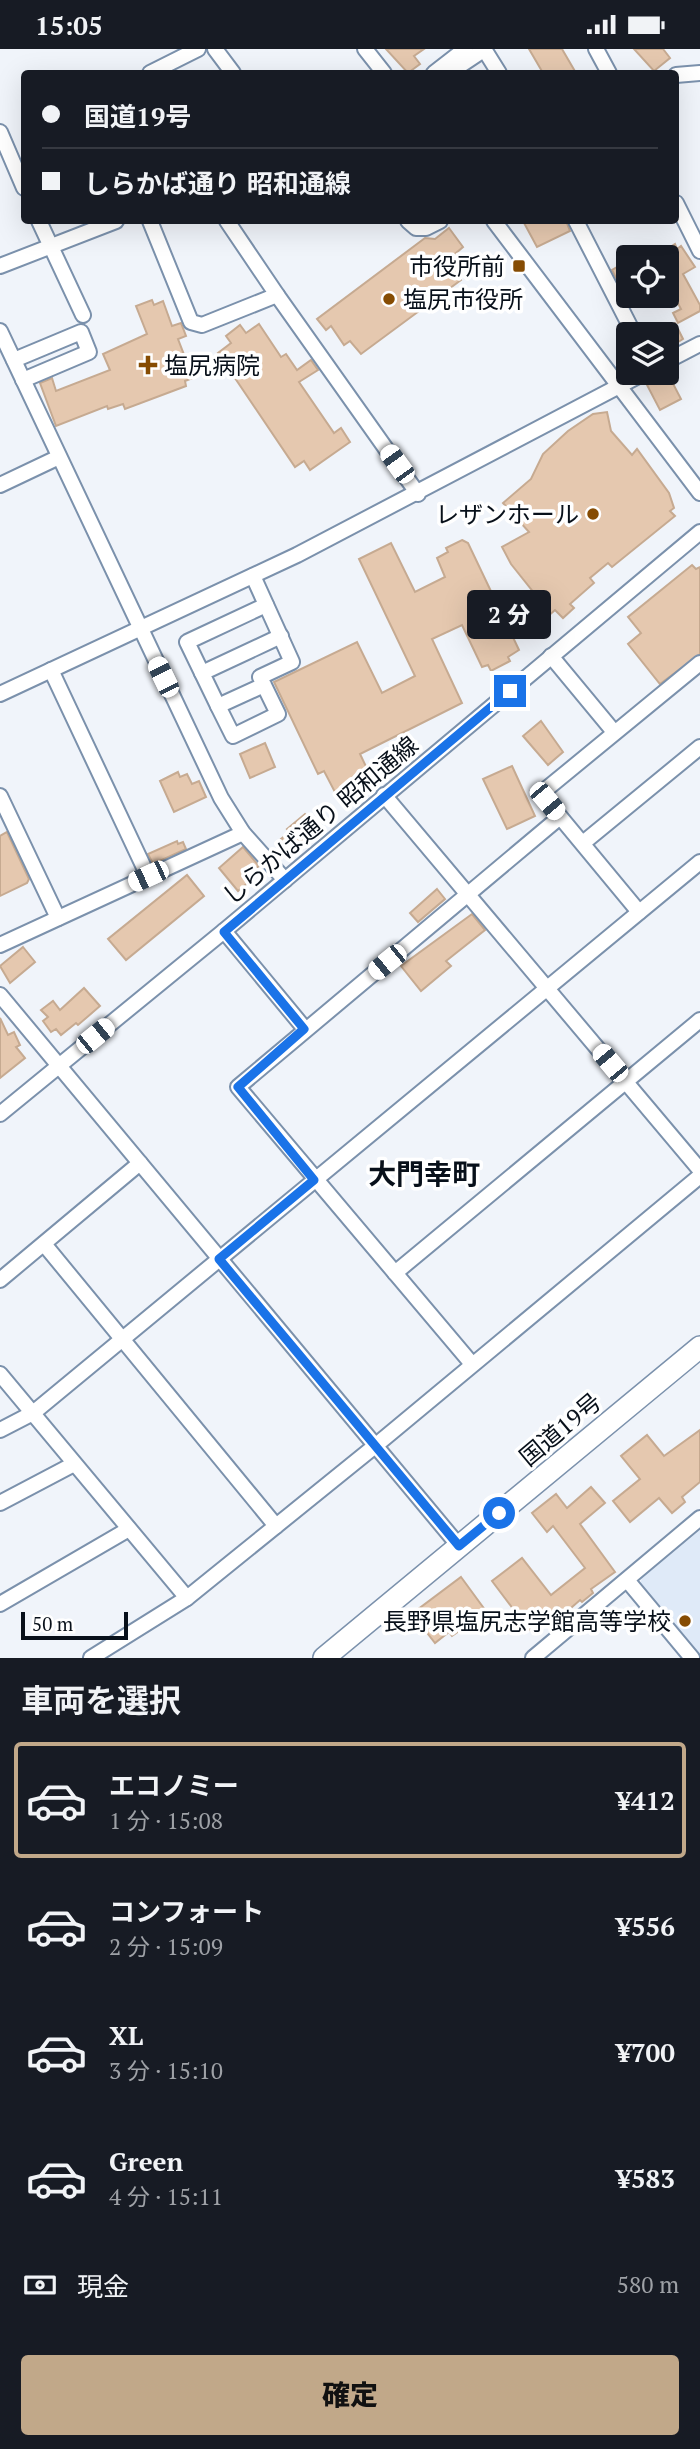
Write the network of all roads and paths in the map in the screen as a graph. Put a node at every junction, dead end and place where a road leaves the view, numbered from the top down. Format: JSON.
{"nodes":[{"id":1,"x":198,"y":49,"type":"edge"},
{"id":2,"x":215,"y":49,"type":"edge"},
{"id":3,"x":365,"y":49,"type":"edge"},
{"id":4,"x":485,"y":49,"type":"edge"},
{"id":5,"x":596,"y":49,"type":"edge"},
{"id":6,"x":456,"y":52,"type":"edge"},
{"id":7,"x":156,"y":70,"type":"edge"},
{"id":8,"x":231,"y":70,"type":"edge"},
{"id":9,"x":382,"y":70,"type":"edge"},
{"id":10,"x":437,"y":70,"type":"edge"},
{"id":11,"x":454,"y":70,"type":"edge"},
{"id":12,"x":497,"y":70,"type":"edge"},
{"id":13,"x":607,"y":70,"type":"edge"},
{"id":14,"x":700,"y":73,"type":"edge"},
{"id":15,"x":679,"y":75,"type":"edge"},
{"id":16,"x":0,"y":132,"type":"edge"},
{"id":17,"x":4,"y":154,"type":"edge"},
{"id":18,"x":21,"y":183,"type":"edge"},
{"id":19,"x":679,"y":209,"type":"edge"},
{"id":20,"x":40,"y":224,"type":"edge"},
{"id":21,"x":98,"y":224,"type":"edge"},
{"id":22,"x":151,"y":224,"type":"edge"},
{"id":23,"x":229,"y":224,"type":"edge"},
{"id":24,"x":411,"y":224,"type":"edge"},
{"id":25,"x":434,"y":224,"type":"edge"},
{"id":26,"x":496,"y":224,"type":"edge"},
{"id":27,"x":578,"y":224,"type":"edge"},
{"id":28,"x":80,"y":227,"type":"edge"},
{"id":29,"x":50,"y":245,"type":"junction"},
{"id":30,"x":700,"y":249,"type":"edge"},
{"id":31,"x":0,"y":266,"type":"edge"},
{"id":32,"x":277,"y":295,"type":"junction"},
{"id":33,"x":83,"y":315,"type":"dead end"},
{"id":34,"x":628,"y":322,"type":"edge"},
{"id":35,"x":0,"y":331,"type":"edge"},
{"id":36,"x":700,"y":344,"type":"edge"},
{"id":37,"x":679,"y":355,"type":"edge"},
{"id":38,"x":14,"y":360,"type":"junction"},
{"id":39,"x":23,"y":380,"type":"junction"},
{"id":40,"x":618,"y":386,"type":"junction"},
{"id":41,"x":59,"y":457,"type":"junction"},
{"id":42,"x":0,"y":485,"type":"edge"},
{"id":43,"x":700,"y":493,"type":"edge"},
{"id":44,"x":418,"y":494,"type":"junction"},
{"id":45,"x":700,"y":532,"type":"edge"},
{"id":46,"x":253,"y":576,"type":"junction"},
{"id":47,"x":267,"y":605,"type":"junction"},
{"id":48,"x":140,"y":628,"type":"junction"},
{"id":49,"x":281,"y":636,"type":"junction"},
{"id":50,"x":551,"y":656,"type":"junction"},
{"id":51,"x":700,"y":663,"type":"edge"},
{"id":52,"x":51,"y":670,"type":"junction"},
{"id":53,"x":202,"y":673,"type":"junction"},
{"id":54,"x":264,"y":685,"type":"junction"},
{"id":55,"x":0,"y":694,"type":"edge"},
{"id":56,"x":218,"y":706,"type":"junction"},
{"id":57,"x":614,"y":732,"type":"junction"},
{"id":58,"x":700,"y":747,"type":"edge"},
{"id":59,"x":384,"y":795,"type":"junction"},
{"id":60,"x":0,"y":796,"type":"edge"},
{"id":61,"x":560,"y":817,"type":"junction"},
{"id":62,"x":243,"y":833,"type":"junction"},
{"id":63,"x":583,"y":843,"type":"junction"},
{"id":64,"x":700,"y":862,"type":"edge"},
{"id":65,"x":148,"y":876,"type":"junction"},
{"id":66,"x":285,"y":880,"type":"junction"},
{"id":67,"x":469,"y":894,"type":"junction"},
{"id":68,"x":639,"y":912,"type":"junction"},
{"id":69,"x":58,"y":918,"type":"junction"},
{"id":70,"x":224,"y":932,"type":"junction"},
{"id":71,"x":0,"y":945,"type":"edge"},
{"id":72,"x":547,"y":988,"type":"junction"},
{"id":73,"x":0,"y":995,"type":"edge"},
{"id":74,"x":700,"y":1020,"type":"edge"},
{"id":75,"x":304,"y":1029,"type":"junction"},
{"id":76,"x":58,"y":1066,"type":"junction"},
{"id":77,"x":626,"y":1082,"type":"junction"},
{"id":78,"x":0,"y":1114,"type":"edge"},
{"id":79,"x":140,"y":1163,"type":"junction"},
{"id":80,"x":700,"y":1170,"type":"edge"},
{"id":81,"x":700,"y":1176,"type":"edge"},
{"id":82,"x":314,"y":1180,"type":"junction"},
{"id":83,"x":44,"y":1244,"type":"junction"},
{"id":84,"x":219,"y":1259,"type":"junction"},
{"id":85,"x":394,"y":1273,"type":"junction"},
{"id":86,"x":0,"y":1280,"type":"edge"},
{"id":87,"x":121,"y":1339,"type":"junction"},
{"id":88,"x":700,"y":1347,"type":"edge"},
{"id":89,"x":472,"y":1364,"type":"junction"},
{"id":90,"x":0,"y":1374,"type":"edge"},
{"id":91,"x":33,"y":1413,"type":"junction"},
{"id":92,"x":0,"y":1430,"type":"edge"},
{"id":93,"x":375,"y":1446,"type":"junction"},
{"id":94,"x":75,"y":1464,"type":"junction"},
{"id":95,"x":0,"y":1503,"type":"edge"},
{"id":96,"x":700,"y":1518,"type":"edge"},
{"id":97,"x":276,"y":1527,"type":"junction"},
{"id":98,"x":129,"y":1529,"type":"junction"},
{"id":99,"x":459,"y":1546,"type":"junction"},
{"id":100,"x":627,"y":1580,"type":"junction"},
{"id":101,"x":187,"y":1598,"type":"junction"},
{"id":102,"x":0,"y":1605,"type":"edge"},
{"id":103,"x":91,"y":1658,"type":"edge"},
{"id":104,"x":324,"y":1658,"type":"edge"},
{"id":105,"x":533,"y":1658,"type":"edge"},
{"id":106,"x":692,"y":1658,"type":"edge"}],
"edges":[{"from":1,"to":7,"type":"street"},
{"from":2,"to":8,"type":"street"},
{"from":3,"to":9,"type":"street"},
{"from":4,"to":11,"type":"street"},
{"from":4,"to":12,"type":"street"},
{"from":5,"to":13,"type":"street"},
{"from":6,"to":10,"type":"street"},
{"from":14,"to":15,"type":"street"},
{"from":16,"to":17,"type":"street"},
{"from":17,"to":18,"type":"street"},
{"from":19,"to":30,"type":"street"},
{"from":20,"to":29,"type":"street"},
{"from":21,"to":28,"type":"street"},
{"from":22,"to":32,"type":"street"},
{"from":23,"to":32,"type":"street"},
{"from":24,"to":25,"type":"street"},
{"from":26,"to":40,"type":"street"},
{"from":27,"to":34,"type":"street"},
{"from":28,"to":29,"type":"street"},
{"from":29,"to":31,"type":"street"},
{"from":29,"to":33,"type":"street"},
{"from":32,"to":44,"type":"street"},
{"from":35,"to":38,"type":"street"},
{"from":36,"to":37,"type":"street"},
{"from":38,"to":39,"type":"street"},
{"from":38,"to":39,"type":"street"},
{"from":39,"to":41,"type":"street"},
{"from":40,"to":43,"type":"street"},
{"from":40,"to":44,"type":"street"},
{"from":41,"to":42,"type":"street"},
{"from":41,"to":48,"type":"street"},
{"from":44,"to":46,"type":"street"},
{"from":45,"to":50,"type":"street","name":"しらかば通り 昭和通線"},
{"from":46,"to":47,"type":"street"},
{"from":46,"to":48,"type":"street"},
{"from":47,"to":49,"type":"street"},
{"from":47,"to":53,"type":"street"},
{"from":48,"to":52,"type":"street"},
{"from":48,"to":62,"type":"street"},
{"from":49,"to":53,"type":"street"},
{"from":49,"to":54,"type":"street"},
{"from":50,"to":57,"type":"street"},
{"from":50,"to":59,"type":"street","name":"しらかば通り 昭和通線"},
{"from":51,"to":57,"type":"street"},
{"from":52,"to":55,"type":"street"},
{"from":52,"to":65,"type":"street"},
{"from":53,"to":56,"type":"street"},
{"from":54,"to":56,"type":"street"},
{"from":54,"to":56,"type":"street"},
{"from":57,"to":61,"type":"street"},
{"from":58,"to":63,"type":"street"},
{"from":59,"to":66,"type":"street","name":"しらかば通り 昭和通線"},
{"from":59,"to":67,"type":"street"},
{"from":60,"to":69,"type":"street"},
{"from":61,"to":63,"type":"street"},
{"from":61,"to":67,"type":"street"},
{"from":62,"to":65,"type":"street"},
{"from":62,"to":66,"type":"street"},
{"from":63,"to":68,"type":"street"},
{"from":64,"to":68,"type":"street"},
{"from":65,"to":69,"type":"street"},
{"from":66,"to":70,"type":"street","name":"しらかば通り 昭和通線"},
{"from":67,"to":72,"type":"street"},
{"from":67,"to":75,"type":"street"},
{"from":68,"to":72,"type":"street"},
{"from":69,"to":71,"type":"street"},
{"from":70,"to":75,"type":"street"},
{"from":70,"to":76,"type":"street","name":"しらかば通り 昭和通線"},
{"from":72,"to":77,"type":"street"},
{"from":72,"to":82,"type":"street"},
{"from":73,"to":76,"type":"street"},
{"from":74,"to":77,"type":"street"},
{"from":75,"to":82,"type":"street"},
{"from":76,"to":78,"type":"street","name":"しらかば通り 昭和通線"},
{"from":76,"to":79,"type":"street"},
{"from":77,"to":80,"type":"street"},
{"from":77,"to":85,"type":"street"},
{"from":79,"to":83,"type":"street"},
{"from":79,"to":84,"type":"street"},
{"from":81,"to":89,"type":"street"},
{"from":82,"to":84,"type":"street"},
{"from":82,"to":85,"type":"street"},
{"from":83,"to":86,"type":"street"},
{"from":83,"to":87,"type":"street"},
{"from":84,"to":87,"type":"street"},
{"from":84,"to":93,"type":"street"},
{"from":85,"to":89,"type":"street"},
{"from":87,"to":91,"type":"street"},
{"from":87,"to":97,"type":"street"},
{"from":88,"to":99,"type":"highway","name":"国道19号"},
{"from":89,"to":93,"type":"street"},
{"from":90,"to":91,"type":"street"},
{"from":91,"to":92,"type":"street"},
{"from":91,"to":94,"type":"street"},
{"from":93,"to":97,"type":"street"},
{"from":93,"to":99,"type":"street"},
{"from":94,"to":95,"type":"street"},
{"from":94,"to":98,"type":"street"},
{"from":96,"to":100,"type":"street"},
{"from":97,"to":101,"type":"street"},
{"from":98,"to":101,"type":"street"},
{"from":98,"to":102,"type":"street"},
{"from":99,"to":104,"type":"highway","name":"国道19号"},
{"from":100,"to":105,"type":"street"},
{"from":100,"to":106,"type":"street"},
{"from":101,"to":103,"type":"street"}]}
